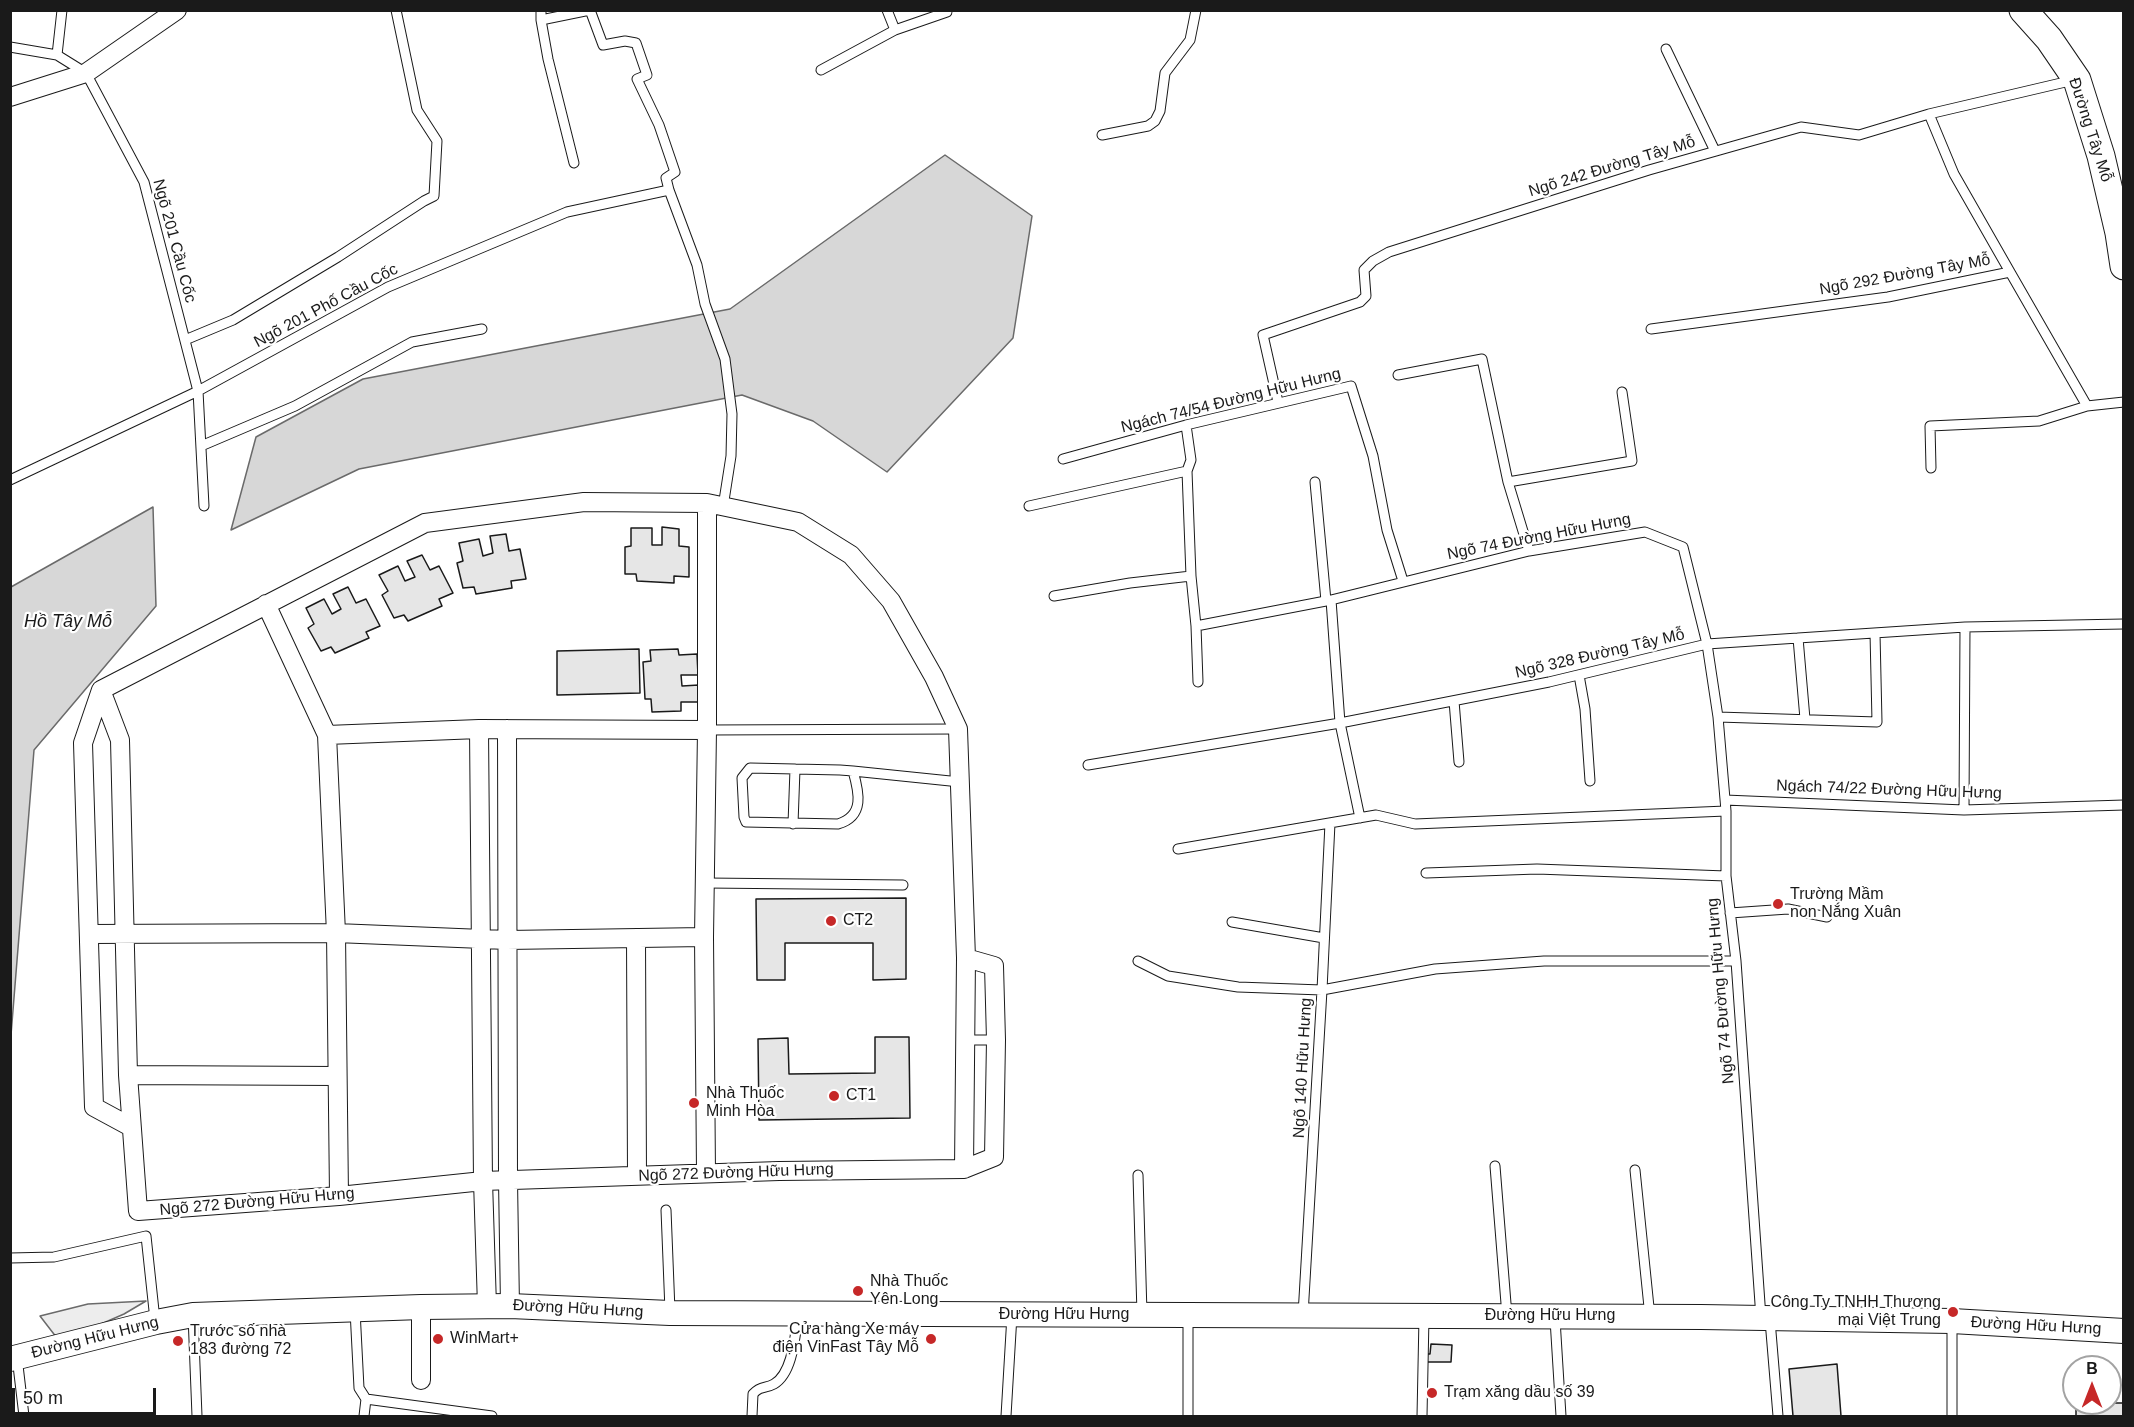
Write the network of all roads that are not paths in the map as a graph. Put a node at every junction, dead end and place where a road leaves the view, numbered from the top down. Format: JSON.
{"nodes":[{"id":1,"x":62,"y":10,"type":"edge"},
{"id":2,"x":177,"y":10,"type":"edge"},
{"id":3,"x":396,"y":10,"type":"edge"},
{"id":4,"x":590,"y":10,"type":"edge"},
{"id":5,"x":887,"y":10,"type":"edge"},
{"id":6,"x":1196,"y":10,"type":"edge"},
{"id":7,"x":2023,"y":10,"type":"edge"},
{"id":8,"x":947,"y":12,"type":"dead end"},
{"id":9,"x":541,"y":15,"type":"edge"},
{"id":10,"x":895,"y":30,"type":"junction"},
{"id":11,"x":10,"y":47,"type":"edge"},
{"id":12,"x":1666,"y":49,"type":"dead end"},
{"id":13,"x":57,"y":55,"type":"junction"},
{"id":14,"x":821,"y":70,"type":"dead end"},
{"id":15,"x":86,"y":73,"type":"junction"},
{"id":16,"x":2077,"y":80,"type":"junction"},
{"id":17,"x":10,"y":97,"type":"edge"},
{"id":18,"x":1929,"y":114,"type":"junction"},
{"id":19,"x":1102,"y":135,"type":"dead end"},
{"id":20,"x":1715,"y":151,"type":"junction"},
{"id":21,"x":573,"y":163,"type":"dead end"},
{"id":22,"x":669,"y":190,"type":"junction"},
{"id":23,"x":2121,"y":233,"type":"edge"},
{"id":24,"x":2124,"y":266,"type":"edge"},
{"id":25,"x":2010,"y":272,"type":"junction"},
{"id":26,"x":482,"y":329,"type":"dead end"},
{"id":27,"x":1651,"y":329,"type":"dead end"},
{"id":28,"x":185,"y":340,"type":"junction"},
{"id":29,"x":1398,"y":375,"type":"dead end"},
{"id":30,"x":198,"y":391,"type":"junction"},
{"id":31,"x":1622,"y":392,"type":"dead end"},
{"id":32,"x":1278,"y":402,"type":"junction"},
{"id":33,"x":2124,"y":402,"type":"edge"},
{"id":34,"x":2088,"y":406,"type":"junction"},
{"id":35,"x":1186,"y":425,"type":"junction"},
{"id":36,"x":201,"y":446,"type":"junction"},
{"id":37,"x":1064,"y":459,"type":"dead end"},
{"id":38,"x":1931,"y":468,"type":"dead end"},
{"id":39,"x":1187,"y":471,"type":"junction"},
{"id":40,"x":10,"y":480,"type":"edge"},
{"id":41,"x":1315,"y":482,"type":"dead end"},
{"id":42,"x":1508,"y":482,"type":"junction"},
{"id":43,"x":715,"y":505,"type":"junction"},
{"id":44,"x":204,"y":506,"type":"dead end"},
{"id":45,"x":1029,"y":506,"type":"dead end"},
{"id":46,"x":1529,"y":551,"type":"junction"},
{"id":47,"x":1191,"y":576,"type":"junction"},
{"id":48,"x":1403,"y":581,"type":"junction"},
{"id":49,"x":1054,"y":596,"type":"dead end"},
{"id":50,"x":1329,"y":600,"type":"junction"},
{"id":51,"x":266,"y":604,"type":"junction"},
{"id":52,"x":2124,"y":624,"type":"edge"},
{"id":53,"x":1196,"y":626,"type":"junction"},
{"id":54,"x":1965,"y":627,"type":"junction"},
{"id":55,"x":1875,"y":633,"type":"junction"},
{"id":56,"x":1798,"y":638,"type":"junction"},
{"id":57,"x":1707,"y":644,"type":"junction"},
{"id":58,"x":1579,"y":675,"type":"junction"},
{"id":59,"x":1198,"y":682,"type":"dead end"},
{"id":60,"x":101,"y":690,"type":"junction"},
{"id":61,"x":1454,"y":701,"type":"junction"},
{"id":62,"x":1718,"y":717,"type":"junction"},
{"id":63,"x":1804,"y":719,"type":"junction"},
{"id":64,"x":1340,"y":723,"type":"junction"},
{"id":65,"x":479,"y":729,"type":"junction"},
{"id":66,"x":507,"y":729,"type":"junction"},
{"id":67,"x":958,"y":729,"type":"junction"},
{"id":68,"x":707,"y":730,"type":"junction"},
{"id":69,"x":327,"y":735,"type":"junction"},
{"id":70,"x":1459,"y":762,"type":"dead end"},
{"id":71,"x":1088,"y":765,"type":"dead end"},
{"id":72,"x":795,"y":769,"type":"junction"},
{"id":73,"x":854,"y":771,"type":"junction"},
{"id":74,"x":1590,"y":781,"type":"dead end"},
{"id":75,"x":960,"y":782,"type":"junction"},
{"id":76,"x":1725,"y":800,"type":"junction"},
{"id":77,"x":2124,"y":805,"type":"edge"},
{"id":78,"x":1964,"y":810,"type":"junction"},
{"id":79,"x":1726,"y":811,"type":"junction"},
{"id":80,"x":1360,"y":818,"type":"junction"},
{"id":81,"x":1330,"y":823,"type":"junction"},
{"id":82,"x":793,"y":824,"type":"junction"},
{"id":83,"x":1178,"y":849,"type":"dead end"},
{"id":84,"x":1426,"y":873,"type":"dead end"},
{"id":85,"x":1726,"y":876,"type":"junction"},
{"id":86,"x":706,"y":883,"type":"junction"},
{"id":87,"x":903,"y":885,"type":"dead end"},
{"id":88,"x":1730,"y":913,"type":"junction"},
{"id":89,"x":1827,"y":916,"type":"dead end"},
{"id":90,"x":1232,"y":922,"type":"dead end"},
{"id":91,"x":336,"y":933,"type":"junction"},
{"id":92,"x":89,"y":934,"type":"junction"},
{"id":93,"x":124,"y":935,"type":"junction"},
{"id":94,"x":704,"y":937,"type":"junction"},
{"id":95,"x":636,"y":938,"type":"junction"},
{"id":96,"x":1324,"y":938,"type":"junction"},
{"id":97,"x":481,"y":939,"type":"junction"},
{"id":98,"x":507,"y":940,"type":"junction"},
{"id":99,"x":966,"y":958,"type":"junction"},
{"id":100,"x":1138,"y":961,"type":"dead end"},
{"id":101,"x":1736,"y":961,"type":"junction"},
{"id":102,"x":1322,"y":990,"type":"junction"},
{"id":103,"x":965,"y":1040,"type":"junction"},
{"id":104,"x":996,"y":1040,"type":"junction"},
{"id":105,"x":128,"y":1075,"type":"junction"},
{"id":106,"x":337,"y":1076,"type":"junction"},
{"id":107,"x":131,"y":1127,"type":"junction"},
{"id":108,"x":1495,"y":1166,"type":"dead end"},
{"id":109,"x":964,"y":1169,"type":"junction"},
{"id":110,"x":1635,"y":1170,"type":"dead end"},
{"id":111,"x":706,"y":1173,"type":"junction"},
{"id":112,"x":1138,"y":1175,"type":"dead end"},
{"id":113,"x":637,"y":1176,"type":"junction"},
{"id":114,"x":507,"y":1180,"type":"junction"},
{"id":115,"x":483,"y":1181,"type":"junction"},
{"id":116,"x":339,"y":1196,"type":"junction"},
{"id":117,"x":666,"y":1210,"type":"dead end"},
{"id":118,"x":10,"y":1258,"type":"edge"},
{"id":119,"x":498,"y":1306,"type":"junction"},
{"id":120,"x":421,"y":1307,"type":"junction"},
{"id":121,"x":355,"y":1309,"type":"junction"},
{"id":122,"x":670,"y":1313,"type":"junction"},
{"id":123,"x":798,"y":1313,"type":"junction"},
{"id":124,"x":1142,"y":1314,"type":"junction"},
{"id":125,"x":1188,"y":1314,"type":"junction"},
{"id":126,"x":193,"y":1315,"type":"junction"},
{"id":127,"x":1012,"y":1315,"type":"junction"},
{"id":128,"x":1303,"y":1315,"type":"junction"},
{"id":129,"x":1507,"y":1316,"type":"junction"},
{"id":130,"x":1555,"y":1316,"type":"junction"},
{"id":131,"x":1424,"y":1317,"type":"junction"},
{"id":132,"x":1650,"y":1317,"type":"junction"},
{"id":133,"x":1765,"y":1318,"type":"junction"},
{"id":134,"x":1952,"y":1321,"type":"junction"},
{"id":135,"x":156,"y":1322,"type":"junction"},
{"id":136,"x":2124,"y":1331,"type":"edge"},
{"id":137,"x":14,"y":1358,"type":"edge"},
{"id":138,"x":421,"y":1380,"type":"dead end"},
{"id":139,"x":366,"y":1399,"type":"junction"},
{"id":140,"x":24,"y":1416,"type":"edge"},
{"id":141,"x":197,"y":1416,"type":"edge"},
{"id":142,"x":364,"y":1416,"type":"edge"},
{"id":143,"x":492,"y":1416,"type":"edge"},
{"id":144,"x":752,"y":1416,"type":"edge"},
{"id":145,"x":1006,"y":1416,"type":"edge"},
{"id":146,"x":1188,"y":1416,"type":"edge"},
{"id":147,"x":1422,"y":1416,"type":"edge"},
{"id":148,"x":1561,"y":1416,"type":"edge"},
{"id":149,"x":1778,"y":1416,"type":"edge"},
{"id":150,"x":1952,"y":1416,"type":"edge"}],
"edges":[{"from":1,"to":13,"type":"lane"},
{"from":2,"to":15,"type":"street"},
{"from":3,"to":28,"type":"lane"},
{"from":4,"to":9,"type":"lane"},
{"from":4,"to":22,"type":"lane"},
{"from":5,"to":10,"type":"lane"},
{"from":6,"to":19,"type":"lane"},
{"from":7,"to":16,"type":"main road","name":"Đường Tây Mỗ"},
{"from":8,"to":10,"type":"lane"},
{"from":9,"to":21,"type":"lane"},
{"from":10,"to":14,"type":"lane"},
{"from":11,"to":13,"type":"lane"},
{"from":12,"to":20,"type":"lane"},
{"from":13,"to":15,"type":"lane"},
{"from":15,"to":17,"type":"street"},
{"from":15,"to":28,"type":"lane","name":"Ngõ 201 Cầu Cốc"},
{"from":16,"to":18,"type":"lane","name":"Ngõ 242 Đường Tây Mỗ"},
{"from":16,"to":23,"type":"main road","name":"Đường Tây Mỗ"},
{"from":18,"to":20,"type":"lane","name":"Ngõ 242 Đường Tây Mỗ"},
{"from":18,"to":25,"type":"lane"},
{"from":20,"to":32,"type":"lane","name":"Ngõ 242 Đường Tây Mỗ"},
{"from":22,"to":30,"type":"lane","name":"Ngõ 201 Phố Cầu Cốc"},
{"from":22,"to":43,"type":"lane"},
{"from":23,"to":24,"type":"main road","name":"Đường Tây Mỗ"},
{"from":25,"to":27,"type":"lane","name":"Ngõ 292 Đường Tây Mỗ"},
{"from":25,"to":34,"type":"lane","name":"Ngõ 292 Đường Tây Mỗ"},
{"from":26,"to":36,"type":"lane"},
{"from":28,"to":30,"type":"lane","name":"Ngõ 201 Cầu Cốc"},
{"from":29,"to":42,"type":"lane"},
{"from":30,"to":36,"type":"lane","name":"Ngõ 201 Cầu Cốc"},
{"from":30,"to":40,"type":"lane","name":"Ngõ 201 Phố Cầu Cốc"},
{"from":31,"to":42,"type":"lane"},
{"from":32,"to":35,"type":"lane","name":"Ngách 74/54 Đường Hữu Hưng"},
{"from":32,"to":48,"type":"lane","name":"Ngách 74/54 Đường Hữu Hưng"},
{"from":33,"to":34,"type":"lane"},
{"from":34,"to":38,"type":"lane"},
{"from":35,"to":37,"type":"lane","name":"Ngách 74/54 Đường Hữu Hưng"},
{"from":35,"to":39,"type":"lane"},
{"from":36,"to":44,"type":"lane","name":"Ngõ 201 Cầu Cốc"},
{"from":39,"to":45,"type":"lane"},
{"from":39,"to":47,"type":"lane"},
{"from":41,"to":50,"type":"lane"},
{"from":42,"to":46,"type":"lane"},
{"from":43,"to":51,"type":"street"},
{"from":43,"to":67,"type":"street"},
{"from":43,"to":68,"type":"street"},
{"from":46,"to":48,"type":"lane","name":"Ngõ 74 Đường Hữu Hưng"},
{"from":46,"to":57,"type":"lane","name":"Ngõ 74 Đường Hữu Hưng"},
{"from":47,"to":49,"type":"lane"},
{"from":47,"to":53,"type":"lane"},
{"from":48,"to":50,"type":"lane","name":"Ngõ 74 Đường Hữu Hưng"},
{"from":50,"to":53,"type":"lane","name":"Ngõ 74 Đường Hữu Hưng"},
{"from":50,"to":64,"type":"lane"},
{"from":51,"to":60,"type":"street"},
{"from":51,"to":69,"type":"street"},
{"from":52,"to":54,"type":"lane","name":"Ngõ 328 Đường Tây Mỗ"},
{"from":53,"to":59,"type":"lane"},
{"from":54,"to":55,"type":"lane","name":"Ngõ 328 Đường Tây Mỗ"},
{"from":54,"to":78,"type":"lane"},
{"from":55,"to":56,"type":"lane","name":"Ngõ 328 Đường Tây Mỗ"},
{"from":55,"to":63,"type":"lane"},
{"from":56,"to":57,"type":"lane","name":"Ngõ 328 Đường Tây Mỗ"},
{"from":56,"to":63,"type":"lane"},
{"from":57,"to":58,"type":"lane","name":"Ngõ 328 Đường Tây Mỗ"},
{"from":57,"to":62,"type":"lane","name":"Ngõ 74 Đường Hữu Hưng"},
{"from":58,"to":61,"type":"lane","name":"Ngõ 328 Đường Tây Mỗ"},
{"from":58,"to":74,"type":"lane"},
{"from":60,"to":92,"type":"street"},
{"from":60,"to":93,"type":"street"},
{"from":61,"to":64,"type":"lane","name":"Ngõ 328 Đường Tây Mỗ"},
{"from":61,"to":70,"type":"lane"},
{"from":62,"to":63,"type":"lane"},
{"from":62,"to":76,"type":"lane","name":"Ngõ 74 Đường Hữu Hưng"},
{"from":64,"to":71,"type":"lane","name":"Ngõ 328 Đường Tây Mỗ"},
{"from":64,"to":80,"type":"lane"},
{"from":65,"to":66,"type":"street"},
{"from":65,"to":69,"type":"street"},
{"from":65,"to":97,"type":"street"},
{"from":66,"to":68,"type":"street"},
{"from":66,"to":98,"type":"street"},
{"from":67,"to":68,"type":"lane"},
{"from":67,"to":75,"type":"street"},
{"from":68,"to":86,"type":"street"},
{"from":69,"to":91,"type":"street"},
{"from":72,"to":73,"type":"lane"},
{"from":72,"to":82,"type":"lane"},
{"from":72,"to":82,"type":"lane"},
{"from":73,"to":75,"type":"lane"},
{"from":73,"to":82,"type":"lane"},
{"from":75,"to":99,"type":"street"},
{"from":76,"to":78,"type":"lane","name":"Ngách 74/22 Đường Hữu Hưng"},
{"from":76,"to":79,"type":"lane","name":"Ngõ 74 Đường Hữu Hưng"},
{"from":77,"to":78,"type":"lane","name":"Ngách 74/22 Đường Hữu Hưng"},
{"from":79,"to":80,"type":"lane"},
{"from":79,"to":85,"type":"lane","name":"Ngõ 74 Đường Hữu Hưng"},
{"from":80,"to":81,"type":"lane"},
{"from":81,"to":83,"type":"lane"},
{"from":81,"to":96,"type":"lane","name":"Ngõ 140 Hữu Hưng"},
{"from":84,"to":85,"type":"lane"},
{"from":85,"to":88,"type":"lane","name":"Ngõ 74 Đường Hữu Hưng"},
{"from":86,"to":87,"type":"lane"},
{"from":86,"to":94,"type":"street"},
{"from":88,"to":89,"type":"lane"},
{"from":88,"to":101,"type":"lane","name":"Ngõ 74 Đường Hữu Hưng"},
{"from":90,"to":96,"type":"lane"},
{"from":91,"to":93,"type":"street"},
{"from":91,"to":97,"type":"street"},
{"from":91,"to":106,"type":"street"},
{"from":92,"to":93,"type":"street"},
{"from":92,"to":107,"type":"street"},
{"from":93,"to":105,"type":"street"},
{"from":94,"to":95,"type":"street"},
{"from":94,"to":111,"type":"street"},
{"from":95,"to":98,"type":"street"},
{"from":95,"to":113,"type":"street"},
{"from":96,"to":102,"type":"lane","name":"Ngõ 140 Hữu Hưng"},
{"from":97,"to":98,"type":"street"},
{"from":97,"to":115,"type":"street"},
{"from":98,"to":114,"type":"street"},
{"from":99,"to":103,"type":"street"},
{"from":99,"to":104,"type":"street"},
{"from":100,"to":102,"type":"lane"},
{"from":101,"to":102,"type":"lane"},
{"from":101,"to":133,"type":"lane","name":"Ngõ 74 Đường Hữu Hưng"},
{"from":102,"to":128,"type":"lane","name":"Ngõ 140 Hữu Hưng"},
{"from":103,"to":104,"type":"lane"},
{"from":103,"to":109,"type":"street"},
{"from":104,"to":109,"type":"street"},
{"from":105,"to":106,"type":"street"},
{"from":105,"to":107,"type":"street"},
{"from":106,"to":116,"type":"street"},
{"from":107,"to":116,"type":"street","name":"Ngõ 272 Đường Hữu Hưng"},
{"from":108,"to":129,"type":"lane"},
{"from":109,"to":111,"type":"street","name":"Ngõ 272 Đường Hữu Hưng"},
{"from":110,"to":132,"type":"lane"},
{"from":111,"to":113,"type":"street","name":"Ngõ 272 Đường Hữu Hưng"},
{"from":112,"to":124,"type":"lane"},
{"from":113,"to":114,"type":"street","name":"Ngõ 272 Đường Hữu Hưng"},
{"from":114,"to":115,"type":"street","name":"Ngõ 272 Đường Hữu Hưng"},
{"from":114,"to":119,"type":"street"},
{"from":115,"to":116,"type":"street","name":"Ngõ 272 Đường Hữu Hưng"},
{"from":115,"to":119,"type":"street"},
{"from":117,"to":122,"type":"lane"},
{"from":118,"to":135,"type":"lane"},
{"from":119,"to":120,"type":"main road","name":"Đường Hữu Hưng"},
{"from":119,"to":122,"type":"main road","name":"Đường Hữu Hưng"},
{"from":120,"to":121,"type":"main road","name":"Đường Hữu Hưng"},
{"from":120,"to":138,"type":"street"},
{"from":121,"to":126,"type":"main road","name":"Đường Hữu Hưng"},
{"from":121,"to":139,"type":"lane"},
{"from":122,"to":123,"type":"main road","name":"Đường Hữu Hưng"},
{"from":123,"to":127,"type":"main road","name":"Đường Hữu Hưng"},
{"from":123,"to":144,"type":"lane"},
{"from":124,"to":125,"type":"main road","name":"Đường Hữu Hưng"},
{"from":124,"to":127,"type":"main road","name":"Đường Hữu Hưng"},
{"from":125,"to":128,"type":"main road","name":"Đường Hữu Hưng"},
{"from":125,"to":146,"type":"lane"},
{"from":126,"to":135,"type":"main road","name":"Đường Hữu Hưng"},
{"from":126,"to":141,"type":"lane"},
{"from":127,"to":145,"type":"lane"},
{"from":128,"to":131,"type":"main road","name":"Đường Hữu Hưng"},
{"from":129,"to":130,"type":"main road","name":"Đường Hữu Hưng"},
{"from":129,"to":131,"type":"main road","name":"Đường Hữu Hưng"},
{"from":130,"to":132,"type":"main road","name":"Đường Hữu Hưng"},
{"from":130,"to":148,"type":"lane"},
{"from":131,"to":147,"type":"lane"},
{"from":132,"to":133,"type":"main road","name":"Đường Hữu Hưng"},
{"from":133,"to":134,"type":"main road","name":"Đường Hữu Hưng"},
{"from":133,"to":149,"type":"lane","name":"Ngõ 74 Đường Hữu Hưng"},
{"from":134,"to":136,"type":"main road","name":"Đường Hữu Hưng"},
{"from":134,"to":150,"type":"lane"},
{"from":135,"to":137,"type":"main road","name":"Đường Hữu Hưng"},
{"from":137,"to":140,"type":"lane"},
{"from":139,"to":142,"type":"lane"},
{"from":139,"to":143,"type":"lane"}]}
